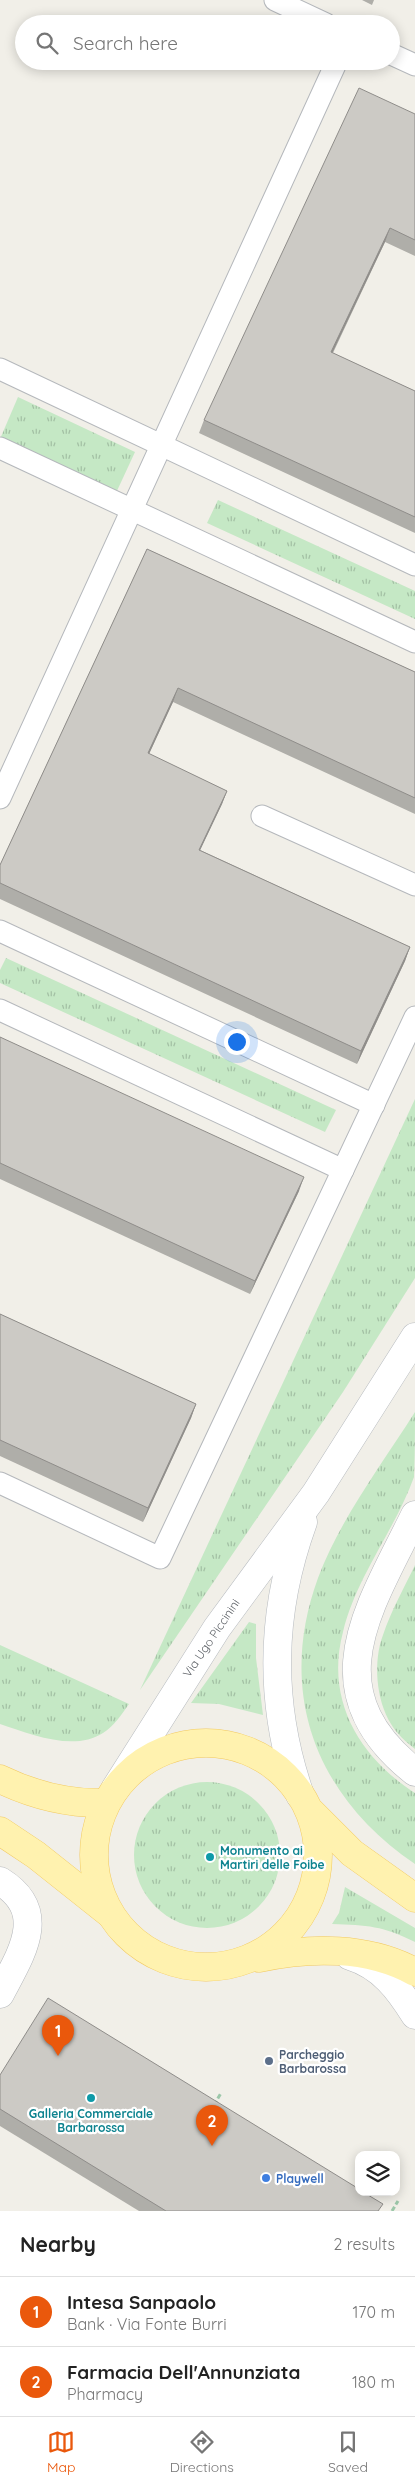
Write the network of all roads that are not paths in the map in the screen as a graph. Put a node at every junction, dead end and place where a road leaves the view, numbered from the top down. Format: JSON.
{"nodes":[{"id":1,"x":275,"y":0,"type":"edge"},
{"id":2,"x":307,"y":15,"type":"edge"},
{"id":3,"x":333,"y":70,"type":"edge"},
{"id":4,"x":0,"y":370,"type":"edge"},
{"id":5,"x":161,"y":445,"type":"junction"},
{"id":6,"x":0,"y":448,"type":"edge"},
{"id":7,"x":132,"y":510,"type":"junction"},
{"id":8,"x":415,"y":565,"type":"edge"},
{"id":9,"x":415,"y":642,"type":"edge"},
{"id":10,"x":0,"y":798,"type":"edge"},
{"id":11,"x":262,"y":816,"type":"dead end"},
{"id":12,"x":415,"y":884,"type":"edge"},
{"id":13,"x":0,"y":931,"type":"edge"},
{"id":14,"x":0,"y":1010,"type":"edge"},
{"id":15,"x":415,"y":1017,"type":"edge"},
{"id":16,"x":374,"y":1105,"type":"junction"},
{"id":17,"x":344,"y":1170,"type":"junction"},
{"id":18,"x":415,"y":1337,"type":"edge"},
{"id":19,"x":0,"y":1483,"type":"edge"},
{"id":20,"x":316,"y":1493,"type":"junction"},
{"id":21,"x":415,"y":1515,"type":"edge"},
{"id":22,"x":415,"y":1772,"type":"edge"},
{"id":23,"x":0,"y":1779,"type":"edge"},
{"id":24,"x":111,"y":1796,"type":"junction"},
{"id":25,"x":304,"y":1802,"type":"junction"},
{"id":26,"x":0,"y":1831,"type":"edge"},
{"id":27,"x":0,"y":1880,"type":"edge"},
{"id":28,"x":415,"y":1898,"type":"edge"},
{"id":29,"x":110,"y":1914,"type":"junction"},
{"id":30,"x":327,"y":1952,"type":"junction"},
{"id":31,"x":240,"y":1962,"type":"junction"},
{"id":32,"x":415,"y":1972,"type":"edge"},
{"id":33,"x":0,"y":1994,"type":"edge"},
{"id":34,"x":415,"y":2015,"type":"edge"}],
"edges":[{"from":1,"to":2,"type":"lane"},
{"from":3,"to":5,"type":"lane"},
{"from":4,"to":5,"type":"lane"},
{"from":5,"to":7,"type":"lane"},
{"from":5,"to":8,"type":"lane"},
{"from":6,"to":7,"type":"lane"},
{"from":7,"to":9,"type":"lane"},
{"from":7,"to":10,"type":"lane"},
{"from":11,"to":12,"type":"lane"},
{"from":13,"to":16,"type":"lane"},
{"from":14,"to":17,"type":"lane"},
{"from":15,"to":16,"type":"lane"},
{"from":16,"to":17,"type":"lane"},
{"from":17,"to":19,"type":"lane"},
{"from":18,"to":20,"type":"main road","name":"Via Ugo Piccinini"},
{"from":20,"to":24,"type":"main road","name":"Via Ugo Piccinini"},
{"from":20,"to":25,"type":"main road","name":"Via Ugo Piccinini"},
{"from":21,"to":22,"type":"main road"},
{"from":23,"to":24,"type":"main road"},
{"from":24,"to":25,"type":"main road"},
{"from":24,"to":29,"type":"main road"},
{"from":25,"to":28,"type":"main road"},
{"from":25,"to":31,"type":"main road"},
{"from":26,"to":29,"type":"main road"},
{"from":27,"to":33,"type":"main road"},
{"from":29,"to":31,"type":"main road"},
{"from":30,"to":31,"type":"main road"},
{"from":30,"to":32,"type":"main road"},
{"from":30,"to":34,"type":"main road"}]}
